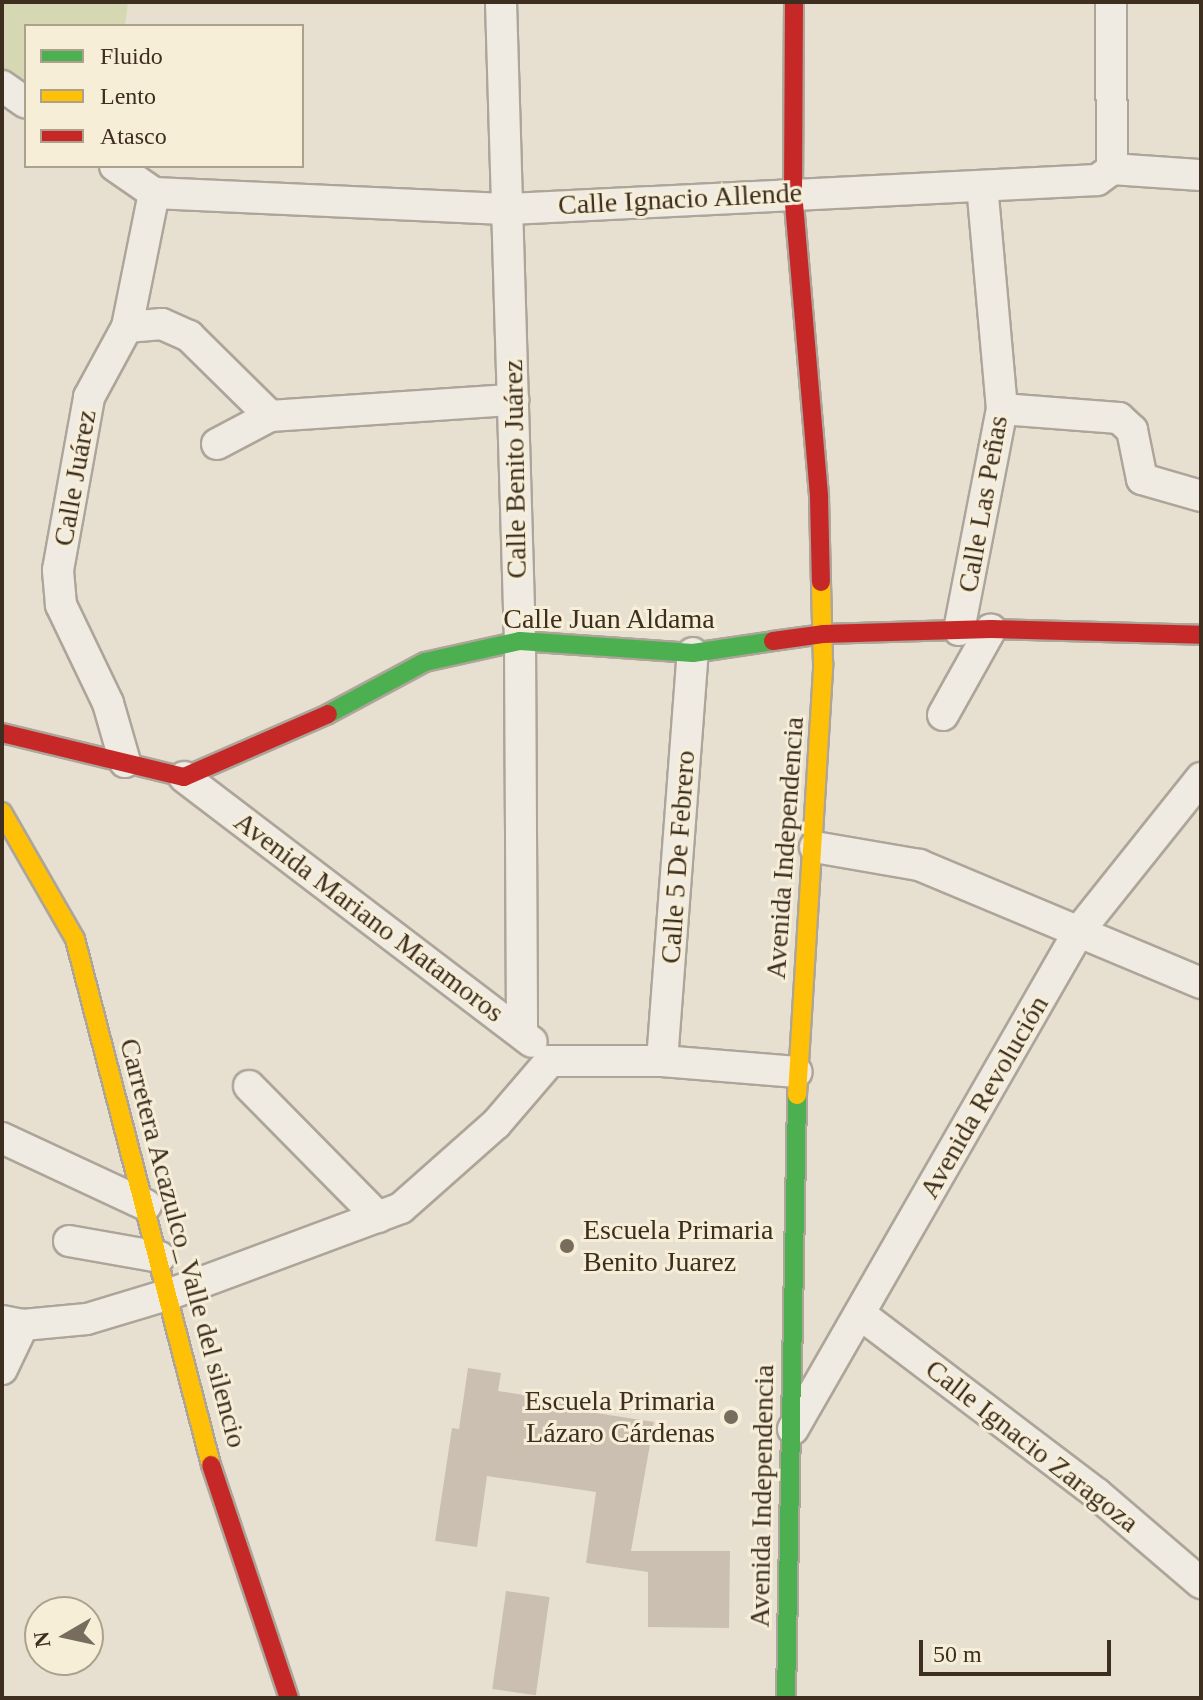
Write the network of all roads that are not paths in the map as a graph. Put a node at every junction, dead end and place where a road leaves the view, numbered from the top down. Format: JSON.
{"nodes":[{"id":1,"x":501,"y":2,"type":"edge"},
{"id":2,"x":794,"y":2,"type":"edge"},
{"id":3,"x":1111,"y":2,"type":"edge"},
{"id":4,"x":2,"y":86,"type":"edge"},
{"id":5,"x":24,"y":102,"type":"edge"},
{"id":6,"x":118,"y":168,"type":"edge"},
{"id":7,"x":1112,"y":169,"type":"junction"},
{"id":8,"x":1201,"y":175,"type":"edge"},
{"id":9,"x":982,"y":187,"type":"junction"},
{"id":10,"x":793,"y":192,"type":"junction"},
{"id":11,"x":154,"y":193,"type":"junction"},
{"id":12,"x":510,"y":209,"type":"junction"},
{"id":13,"x":127,"y":327,"type":"junction"},
{"id":14,"x":513,"y":400,"type":"junction"},
{"id":15,"x":1002,"y":409,"type":"junction"},
{"id":16,"x":270,"y":416,"type":"junction"},
{"id":17,"x":217,"y":444,"type":"dead end"},
{"id":18,"x":1201,"y":496,"type":"edge"},
{"id":19,"x":991,"y":629,"type":"junction"},
{"id":20,"x":959,"y":630,"type":"junction"},
{"id":21,"x":823,"y":634,"type":"junction"},
{"id":22,"x":1201,"y":635,"type":"edge"},
{"id":23,"x":520,"y":641,"type":"junction"},
{"id":24,"x":693,"y":653,"type":"junction"},
{"id":25,"x":943,"y":715,"type":"dead end"},
{"id":26,"x":2,"y":733,"type":"edge"},
{"id":27,"x":125,"y":762,"type":"junction"},
{"id":28,"x":184,"y":777,"type":"junction"},
{"id":29,"x":1201,"y":778,"type":"edge"},
{"id":30,"x":2,"y":812,"type":"edge"},
{"id":31,"x":815,"y":847,"type":"junction"},
{"id":32,"x":1079,"y":931,"type":"junction"},
{"id":33,"x":1201,"y":983,"type":"edge"},
{"id":34,"x":522,"y":1032,"type":"junction"},
{"id":35,"x":550,"y":1061,"type":"junction"},
{"id":36,"x":662,"y":1061,"type":"junction"},
{"id":37,"x":797,"y":1072,"type":"junction"},
{"id":38,"x":249,"y":1086,"type":"dead end"},
{"id":39,"x":2,"y":1138,"type":"edge"},
{"id":40,"x":146,"y":1205,"type":"junction"},
{"id":41,"x":378,"y":1217,"type":"junction"},
{"id":42,"x":69,"y":1241,"type":"dead end"},
{"id":43,"x":160,"y":1257,"type":"junction"},
{"id":44,"x":170,"y":1294,"type":"junction"},
{"id":45,"x":860,"y":1314,"type":"junction"},
{"id":46,"x":13,"y":1323,"type":"edge"},
{"id":47,"x":2,"y":1369,"type":"edge"},
{"id":48,"x":791,"y":1433,"type":"junction"},
{"id":49,"x":1201,"y":1583,"type":"edge"},
{"id":50,"x":289,"y":1698,"type":"edge"},
{"id":51,"x":786,"y":1698,"type":"edge"}],
"edges":[{"from":1,"to":12,"type":"street","name":"Calle Benito Juárez"},
{"from":2,"to":10,"type":"street","name":"Avenida Independencia"},
{"from":3,"to":7,"type":"street"},
{"from":4,"to":5,"type":"street"},
{"from":6,"to":11,"type":"street"},
{"from":7,"to":8,"type":"street","name":"Calle Ignacio Allende"},
{"from":7,"to":9,"type":"street","name":"Calle Ignacio Allende"},
{"from":9,"to":10,"type":"street","name":"Calle Ignacio Allende"},
{"from":9,"to":15,"type":"street","name":"Calle Las Peñas"},
{"from":10,"to":12,"type":"street","name":"Calle Ignacio Allende"},
{"from":10,"to":21,"type":"street","name":"Avenida Independencia"},
{"from":11,"to":12,"type":"street","name":"Calle Ignacio Allende"},
{"from":11,"to":13,"type":"street","name":"Calle Juárez"},
{"from":12,"to":14,"type":"street","name":"Calle Benito Juárez"},
{"from":13,"to":16,"type":"street"},
{"from":13,"to":27,"type":"street","name":"Calle Juárez"},
{"from":14,"to":16,"type":"street"},
{"from":14,"to":23,"type":"street","name":"Calle Benito Juárez"},
{"from":15,"to":18,"type":"street"},
{"from":15,"to":20,"type":"street","name":"Calle Las Peñas"},
{"from":16,"to":17,"type":"street"},
{"from":19,"to":20,"type":"street","name":"Calle Juan Aldama"},
{"from":19,"to":22,"type":"street","name":"Calle Juan Aldama"},
{"from":19,"to":25,"type":"street"},
{"from":20,"to":21,"type":"street","name":"Calle Juan Aldama"},
{"from":21,"to":24,"type":"street","name":"Calle Juan Aldama"},
{"from":21,"to":31,"type":"street","name":"Avenida Independencia"},
{"from":23,"to":24,"type":"street","name":"Calle Juan Aldama"},
{"from":23,"to":28,"type":"street","name":"Calle Juan Aldama"},
{"from":23,"to":34,"type":"street","name":"Calle Benito Juárez"},
{"from":24,"to":36,"type":"street","name":"Calle 5 De Febrero"},
{"from":26,"to":27,"type":"street"},
{"from":27,"to":28,"type":"street"},
{"from":28,"to":34,"type":"street","name":"Avenida Mariano Matamoros"},
{"from":29,"to":32,"type":"street","name":"Avenida Revolución"},
{"from":30,"to":40,"type":"street","name":"Carretera Acazulco_Valle del silencio"},
{"from":31,"to":32,"type":"street"},
{"from":31,"to":37,"type":"street","name":"Avenida Independencia"},
{"from":32,"to":33,"type":"street"},
{"from":32,"to":45,"type":"street","name":"Avenida Revolución"},
{"from":34,"to":35,"type":"street","name":"Avenida Mariano Matamoros"},
{"from":35,"to":36,"type":"street"},
{"from":35,"to":41,"type":"street"},
{"from":36,"to":37,"type":"street"},
{"from":37,"to":48,"type":"street","name":"Avenida Independencia"},
{"from":38,"to":41,"type":"street"},
{"from":39,"to":40,"type":"street"},
{"from":40,"to":43,"type":"street","name":"Carretera Acazulco_Valle del silencio"},
{"from":41,"to":44,"type":"street"},
{"from":42,"to":43,"type":"street"},
{"from":43,"to":44,"type":"street","name":"Carretera Acazulco_Valle del silencio"},
{"from":44,"to":46,"type":"street"},
{"from":44,"to":50,"type":"street","name":"Carretera Acazulco_Valle del silencio"},
{"from":45,"to":48,"type":"street","name":"Avenida Revolución"},
{"from":45,"to":49,"type":"street","name":"Calle Ignacio Zaragoza"},
{"from":46,"to":47,"type":"street"},
{"from":48,"to":51,"type":"street","name":"Avenida Independencia"}]}
